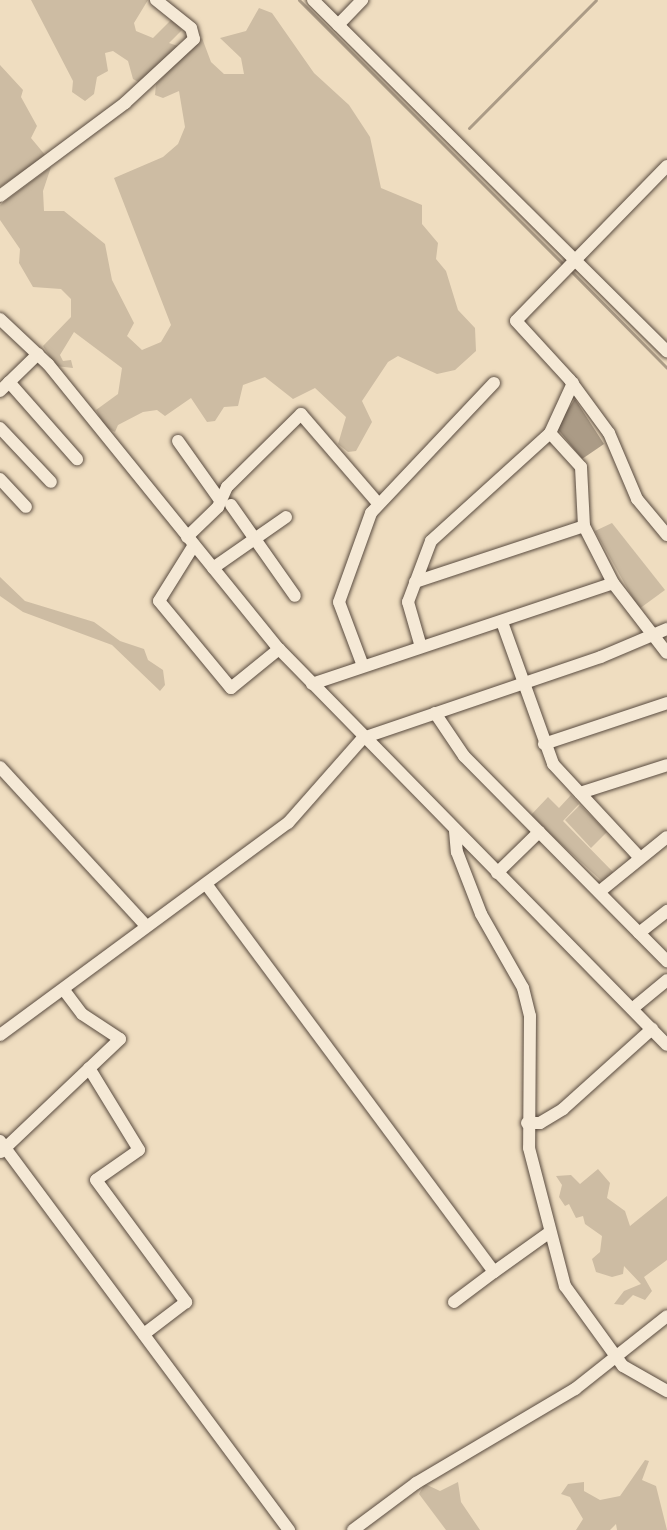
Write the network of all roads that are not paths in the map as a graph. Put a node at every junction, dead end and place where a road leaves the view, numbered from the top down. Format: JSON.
{"nodes":[{"id":1,"x":156,"y":0,"type":"edge"},
{"id":2,"x":313,"y":0,"type":"edge"},
{"id":3,"x":362,"y":0,"type":"edge"},
{"id":4,"x":338,"y":25,"type":"junction"},
{"id":5,"x":667,"y":166,"type":"edge"},
{"id":6,"x":0,"y":196,"type":"edge"},
{"id":7,"x":574,"y":260,"type":"junction"},
{"id":8,"x":0,"y":319,"type":"edge"},
{"id":9,"x":667,"y":352,"type":"edge"},
{"id":10,"x":38,"y":354,"type":"junction"},
{"id":11,"x":494,"y":383,"type":"dead end"},
{"id":12,"x":573,"y":383,"type":"junction"},
{"id":13,"x":4,"y":387,"type":"edge"},
{"id":14,"x":0,"y":428,"type":"edge"},
{"id":15,"x":550,"y":433,"type":"junction"},
{"id":16,"x":177,"y":441,"type":"dead end"},
{"id":17,"x":77,"y":459,"type":"dead end"},
{"id":18,"x":0,"y":479,"type":"edge"},
{"id":19,"x":51,"y":482,"type":"dead end"},
{"id":20,"x":226,"y":502,"type":"junction"},
{"id":21,"x":377,"y":502,"type":"junction"},
{"id":22,"x":26,"y":507,"type":"dead end"},
{"id":23,"x":286,"y":517,"type":"dead end"},
{"id":24,"x":585,"y":526,"type":"junction"},
{"id":25,"x":667,"y":535,"type":"edge"},
{"id":26,"x":254,"y":538,"type":"junction"},
{"id":27,"x":191,"y":541,"type":"junction"},
{"id":28,"x":213,"y":568,"type":"junction"},
{"id":29,"x":416,"y":582,"type":"junction"},
{"id":30,"x":613,"y":583,"type":"junction"},
{"id":31,"x":295,"y":596,"type":"dead end"},
{"id":32,"x":502,"y":622,"type":"junction"},
{"id":33,"x":667,"y":629,"type":"edge"},
{"id":34,"x":653,"y":637,"type":"junction"},
{"id":35,"x":421,"y":647,"type":"junction"},
{"id":36,"x":279,"y":649,"type":"junction"},
{"id":37,"x":667,"y":653,"type":"edge"},
{"id":38,"x":363,"y":666,"type":"junction"},
{"id":39,"x":523,"y":683,"type":"junction"},
{"id":40,"x":312,"y":684,"type":"junction"},
{"id":41,"x":667,"y":703,"type":"edge"},
{"id":42,"x":435,"y":713,"type":"junction"},
{"id":43,"x":363,"y":738,"type":"junction"},
{"id":44,"x":544,"y":744,"type":"junction"},
{"id":45,"x":667,"y":765,"type":"edge"},
{"id":46,"x":0,"y":767,"type":"edge"},
{"id":47,"x":580,"y":793,"type":"junction"},
{"id":48,"x":455,"y":831,"type":"junction"},
{"id":49,"x":539,"y":832,"type":"junction"},
{"id":50,"x":667,"y":837,"type":"edge"},
{"id":51,"x":639,"y":857,"type":"junction"},
{"id":52,"x":497,"y":873,"type":"junction"},
{"id":53,"x":206,"y":884,"type":"junction"},
{"id":54,"x":599,"y":892,"type":"junction"},
{"id":55,"x":667,"y":911,"type":"edge"},
{"id":56,"x":146,"y":926,"type":"junction"},
{"id":57,"x":639,"y":933,"type":"junction"},
{"id":58,"x":667,"y":961,"type":"edge"},
{"id":59,"x":667,"y":980,"type":"edge"},
{"id":60,"x":63,"y":989,"type":"junction"},
{"id":61,"x":632,"y":1009,"type":"junction"},
{"id":62,"x":652,"y":1029,"type":"junction"},
{"id":63,"x":0,"y":1035,"type":"edge"},
{"id":64,"x":667,"y":1045,"type":"edge"},
{"id":65,"x":89,"y":1068,"type":"junction"},
{"id":66,"x":527,"y":1124,"type":"junction"},
{"id":67,"x":2,"y":1147,"type":"edge"},
{"id":68,"x":550,"y":1232,"type":"junction"},
{"id":69,"x":494,"y":1272,"type":"junction"},
{"id":70,"x":454,"y":1302,"type":"dead end"},
{"id":71,"x":667,"y":1316,"type":"edge"},
{"id":72,"x":144,"y":1334,"type":"junction"},
{"id":73,"x":614,"y":1357,"type":"junction"},
{"id":74,"x":667,"y":1391,"type":"edge"},
{"id":75,"x":290,"y":1530,"type":"edge"},
{"id":76,"x":353,"y":1530,"type":"edge"}],
"edges":[{"from":1,"to":6,"type":"street"},
{"from":2,"to":4,"type":"street"},
{"from":3,"to":4,"type":"street"},
{"from":4,"to":7,"type":"street"},
{"from":5,"to":7,"type":"street"},
{"from":7,"to":9,"type":"street"},
{"from":7,"to":12,"type":"street"},
{"from":8,"to":10,"type":"street"},
{"from":10,"to":13,"type":"street"},
{"from":10,"to":27,"type":"street"},
{"from":11,"to":21,"type":"street"},
{"from":12,"to":15,"type":"street"},
{"from":12,"to":25,"type":"street"},
{"from":13,"to":17,"type":"street"},
{"from":14,"to":19,"type":"street"},
{"from":15,"to":24,"type":"street"},
{"from":15,"to":29,"type":"street"},
{"from":16,"to":20,"type":"street"},
{"from":18,"to":22,"type":"street"},
{"from":20,"to":21,"type":"street"},
{"from":20,"to":26,"type":"street"},
{"from":20,"to":27,"type":"street"},
{"from":21,"to":38,"type":"street"},
{"from":23,"to":26,"type":"street"},
{"from":24,"to":29,"type":"street"},
{"from":24,"to":30,"type":"street"},
{"from":26,"to":28,"type":"street"},
{"from":26,"to":31,"type":"street"},
{"from":27,"to":28,"type":"street"},
{"from":27,"to":36,"type":"street"},
{"from":28,"to":36,"type":"street"},
{"from":29,"to":35,"type":"street"},
{"from":30,"to":32,"type":"street"},
{"from":30,"to":34,"type":"street"},
{"from":32,"to":35,"type":"street"},
{"from":32,"to":39,"type":"street"},
{"from":33,"to":34,"type":"street"},
{"from":34,"to":37,"type":"street"},
{"from":34,"to":39,"type":"street"},
{"from":35,"to":38,"type":"street"},
{"from":36,"to":40,"type":"street"},
{"from":38,"to":40,"type":"street"},
{"from":39,"to":42,"type":"street"},
{"from":39,"to":44,"type":"street"},
{"from":40,"to":43,"type":"street"},
{"from":41,"to":44,"type":"street"},
{"from":42,"to":43,"type":"street"},
{"from":42,"to":49,"type":"street"},
{"from":43,"to":48,"type":"street"},
{"from":43,"to":53,"type":"street"},
{"from":44,"to":47,"type":"street"},
{"from":45,"to":47,"type":"street"},
{"from":46,"to":56,"type":"street"},
{"from":47,"to":51,"type":"street"},
{"from":48,"to":52,"type":"street"},
{"from":48,"to":66,"type":"street"},
{"from":49,"to":52,"type":"street"},
{"from":49,"to":54,"type":"street"},
{"from":50,"to":51,"type":"street"},
{"from":51,"to":54,"type":"street"},
{"from":52,"to":61,"type":"street"},
{"from":53,"to":56,"type":"street"},
{"from":53,"to":69,"type":"street"},
{"from":54,"to":57,"type":"street"},
{"from":55,"to":57,"type":"street"},
{"from":56,"to":60,"type":"street"},
{"from":57,"to":58,"type":"street"},
{"from":59,"to":61,"type":"street"},
{"from":60,"to":63,"type":"street"},
{"from":60,"to":65,"type":"street"},
{"from":61,"to":62,"type":"street"},
{"from":62,"to":64,"type":"street"},
{"from":62,"to":66,"type":"street"},
{"from":65,"to":67,"type":"street"},
{"from":65,"to":72,"type":"street"},
{"from":66,"to":68,"type":"street"},
{"from":67,"to":72,"type":"street"},
{"from":68,"to":69,"type":"street"},
{"from":68,"to":73,"type":"street"},
{"from":69,"to":70,"type":"street"},
{"from":71,"to":73,"type":"street"},
{"from":72,"to":75,"type":"street"},
{"from":73,"to":74,"type":"street"},
{"from":73,"to":76,"type":"street"}]}
